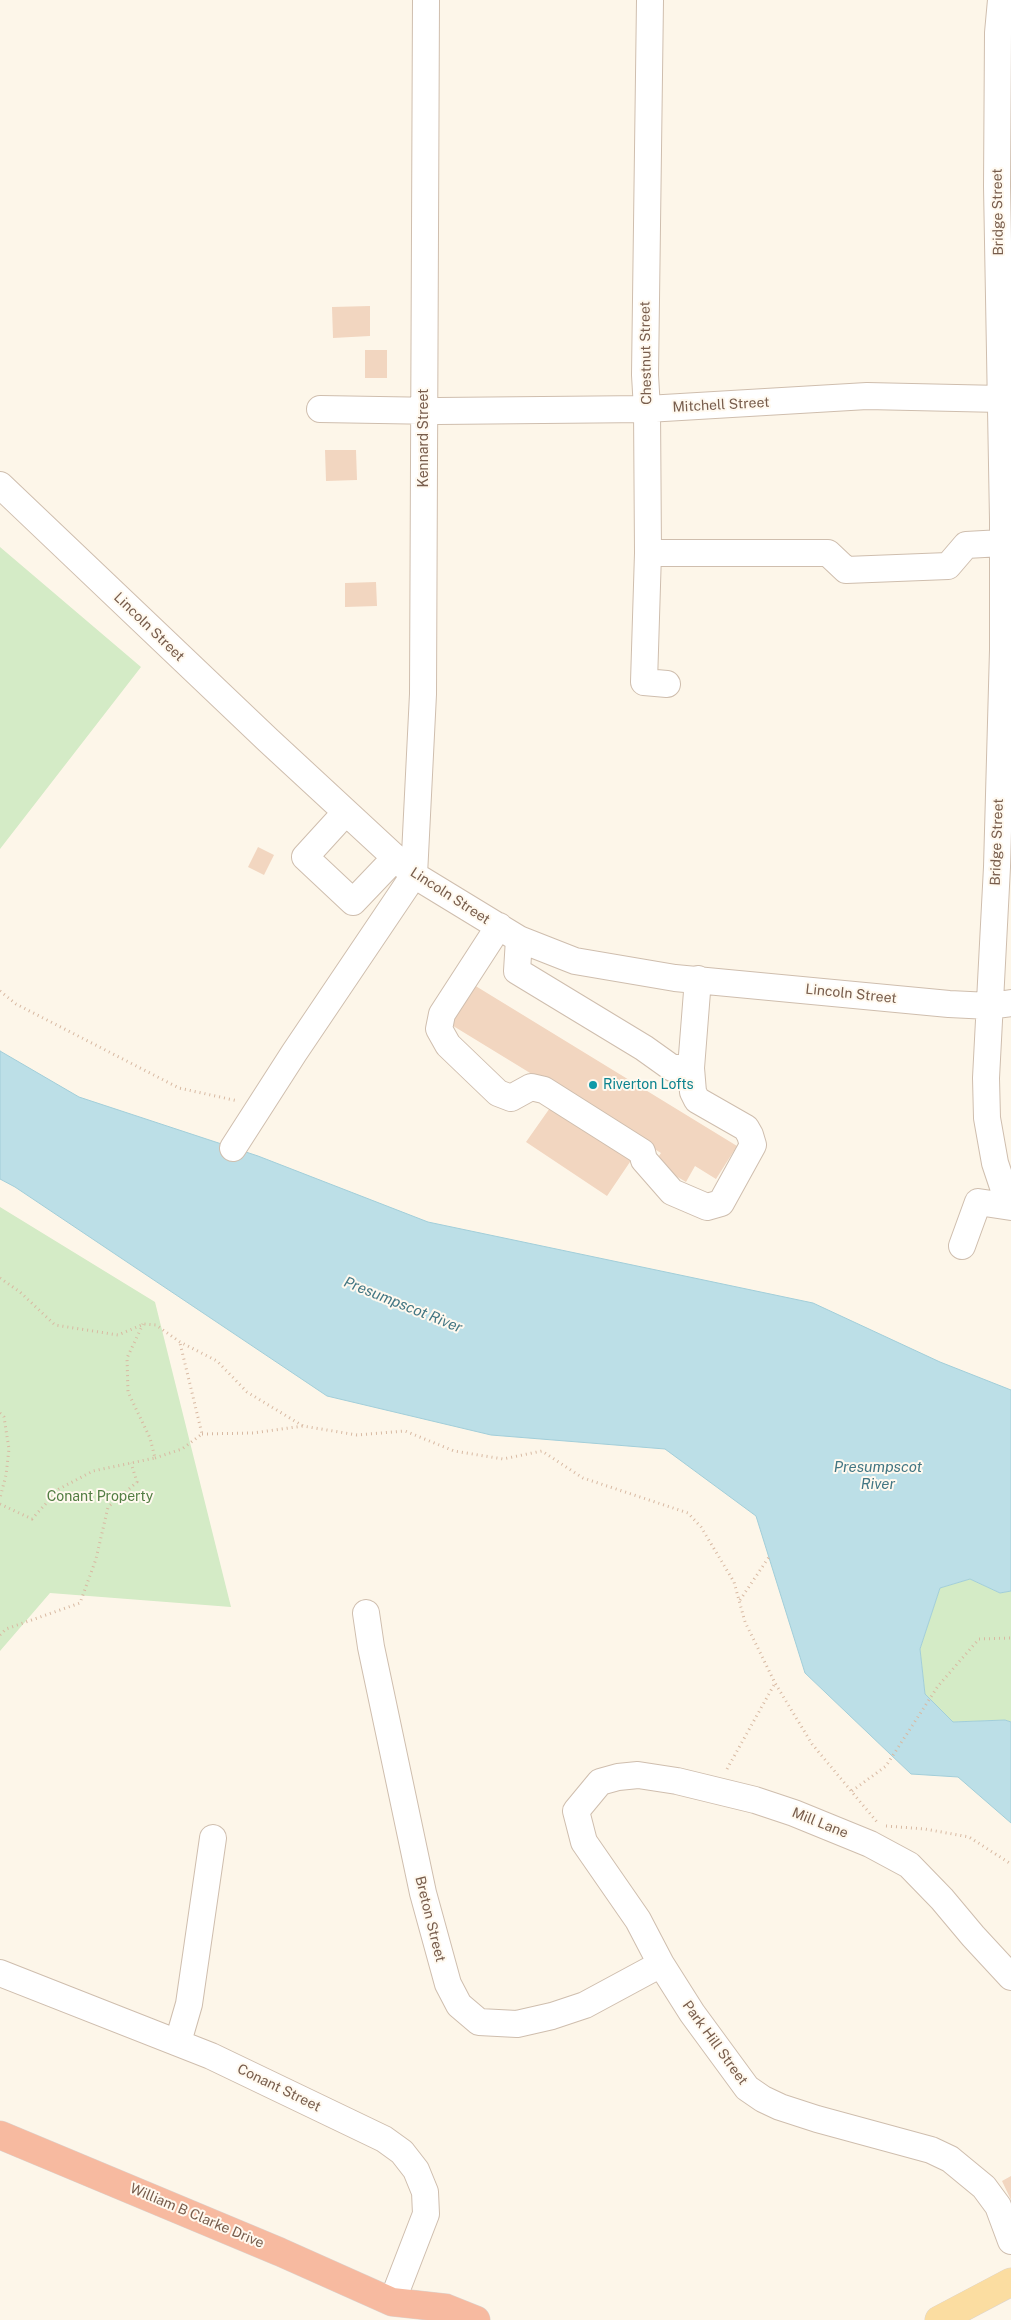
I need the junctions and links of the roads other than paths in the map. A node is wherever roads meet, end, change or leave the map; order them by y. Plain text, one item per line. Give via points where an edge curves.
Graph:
1 (426, 0) edge
2 (650, 0) edge
3 (1001, 0) edge
4 (1005, 115) edge
5 (1002, 399) junction
6 (320, 409) dead end
7 (647, 409) junction
8 (424, 410) junction
9 (0, 485) edge
10 (1002, 543) junction
11 (648, 553) junction
12 (668, 684) dead end
13 (1006, 687) edge
14 (346, 812) junction
15 (1004, 815) edge
16 (405, 866) junction
17 (509, 933) junction
18 (698, 979) junction
19 (1000, 1005) edge
20 (691, 1068) junction
21 (233, 1148) dead end
22 (1011, 1200) edge
23 (1011, 1207) edge
24 (962, 1246) dead end
25 (366, 1612) dead end
26 (586, 1799) joint
27 (213, 1838) dead end
28 (661, 1964) junction
29 (0, 1973) edge
30 (1011, 1977) edge
31 (178, 2042) junction
32 (0, 2135) edge
33 (1011, 2241) edge
34 (1011, 2282) edge
35 (392, 2302) junction
36 (412, 2320) edge
37 (476, 2320) edge
38 (939, 2320) edge

1 - 8 street, Kennard Street
2 - 7 street, Chestnut Street
3 - 4 street, Bridge Street via 998,32
4 - 5 street, Bridge Street via 997,186
5 - 7 street, Mitchell Street via 867,396
5 - 10 street, Bridge Street
6 - 8 street, Mitchell Street
7 - 8 street, Mitchell Street
7 - 11 street, Chestnut Street
8 - 16 street, Kennard Street via 423,694
9 - 14 street, Lincoln Street
10 - 11 street via 966,545 948,566 846,570 828,553
10 - 13 street, Bridge Street
11 - 12 street, Chestnut Street via 644,682
13 - 15 street, Bridge Street
14 - 16 street, Lincoln Street
14 - 16 street via 305,857 353,902
15 - 19 street, Bridge Street
16 - 17 street, Lincoln Street
16 - 21 street via 294,1053
17 - 18 street, Lincoln Street via 582,962
17 - 20 street via 518,970 672,1068
17 - 20 street via 442,1014 439,1029 448,1045 498,1093 511,1098 531,1088 544,1090 642,1152 644,1160 672,1192 707,1207 721,1203 753,1145 746,1128 697,1100
18 - 19 street, Lincoln Street via 911,1001
18 - 20 street
19 - 22 street, Bridge Street via 986,1078 987,1118 995,1163
23 - 24 street via 978,1202
25 - 28 street, Breton Street via 423,1893 448,1984 459,2005 479,2022 517,2024 585,2005
26 - 28 street, Park Hill Street via 576,1810 584,1842 638,1920
26 - 30 street, Mill Lane via 600,1782 638,1776 677,1781 794,1812 870,1844 909,1865
27 - 31 street via 190,1995
28 - 33 street, Park Hill Street via 747,2088 763,2099 817,2119 931,2150 950,2159 984,2187 998,2206
29 - 31 street, Conant Street
31 - 35 street, Conant Street via 384,2139 402,2152 416,2170 425,2192 426,2214
32 - 35 highway, William B Clarke Drive
34 - 38 main road
35 - 36 highway
35 - 37 highway via 446,2308

